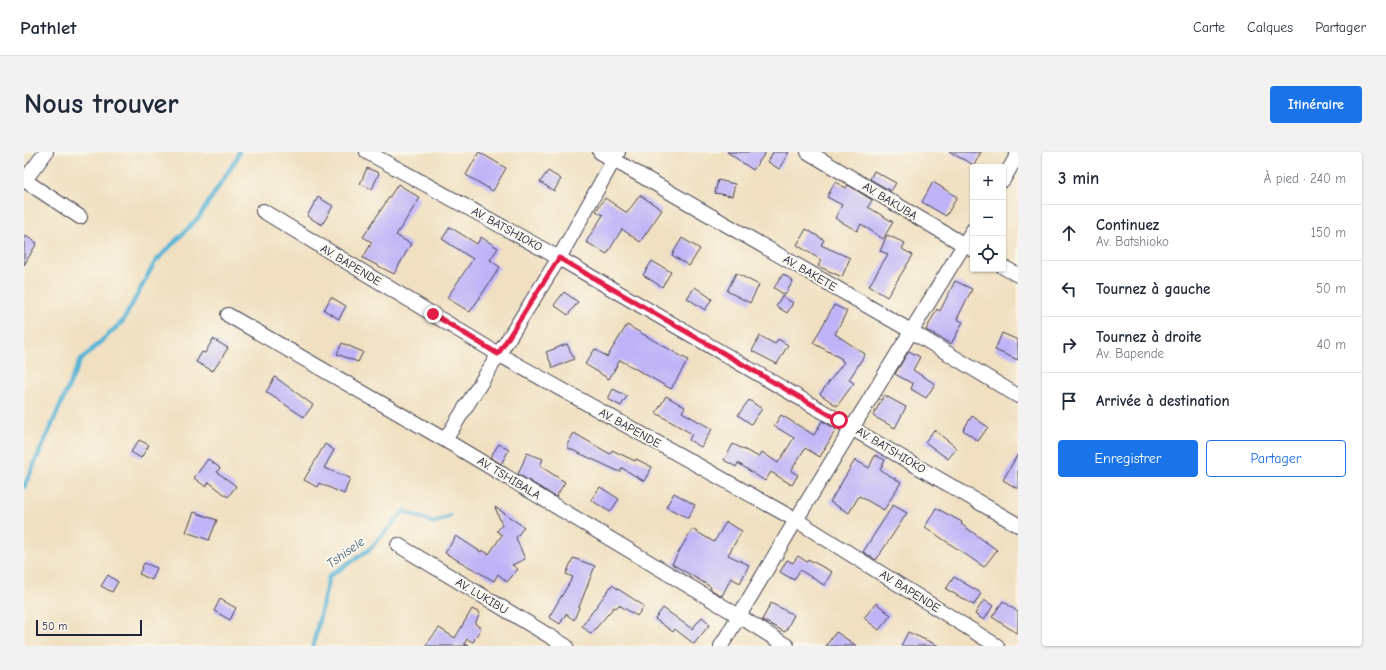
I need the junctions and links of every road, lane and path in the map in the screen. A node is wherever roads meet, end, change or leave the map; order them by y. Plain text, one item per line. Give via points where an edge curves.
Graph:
1 (46, 152) edge
2 (367, 152) edge
3 (600, 152) edge
4 (808, 152) edge
5 (1018, 154) edge
6 (615, 156) edge
7 (1006, 175) edge
8 (24, 180) edge
9 (263, 211) dead end
10 (80, 217) dead end
11 (972, 236) edge
12 (969, 248) edge
13 (559, 258) junction
14 (1006, 269) edge
15 (1018, 275) edge
16 (228, 315) dead end
17 (911, 331) junction
18 (498, 354) junction
19 (1018, 396) edge
20 (853, 427) junction
21 (445, 440) junction
22 (796, 520) junction
23 (1018, 525) edge
24 (398, 545) dead end
25 (739, 616) junction
26 (566, 646) edge
27 (721, 646) edge
28 (787, 646) edge
29 (997, 646) edge

1 - 8 street
2 - 13 street, AV. BATSHIOKO
3 - 6 street, AV. BAKETE
4 - 12 street, AV. BAKUBA
5 - 7 street
6 - 13 street
6 - 17 street, AV. BAKETE
8 - 10 street
9 - 18 street, AV. BAPENDE
11 - 12 street
12 - 17 street
13 - 18 street
13 - 20 street, AV. BATSHIOKO
14 - 15 street
16 - 21 street, AV. TSHIBALA
17 - 19 street, AV. BAKETE
17 - 20 street
18 - 21 street
18 - 22 street, AV. BAPENDE
20 - 22 street
20 - 23 street, AV. BATSHIOKO
21 - 25 street, AV. TSHIBALA
22 - 25 street
22 - 29 street, AV. BAPENDE
24 - 26 street, AV. LUKIBU
25 - 27 street
25 - 28 street, AV. TSHIBALA

